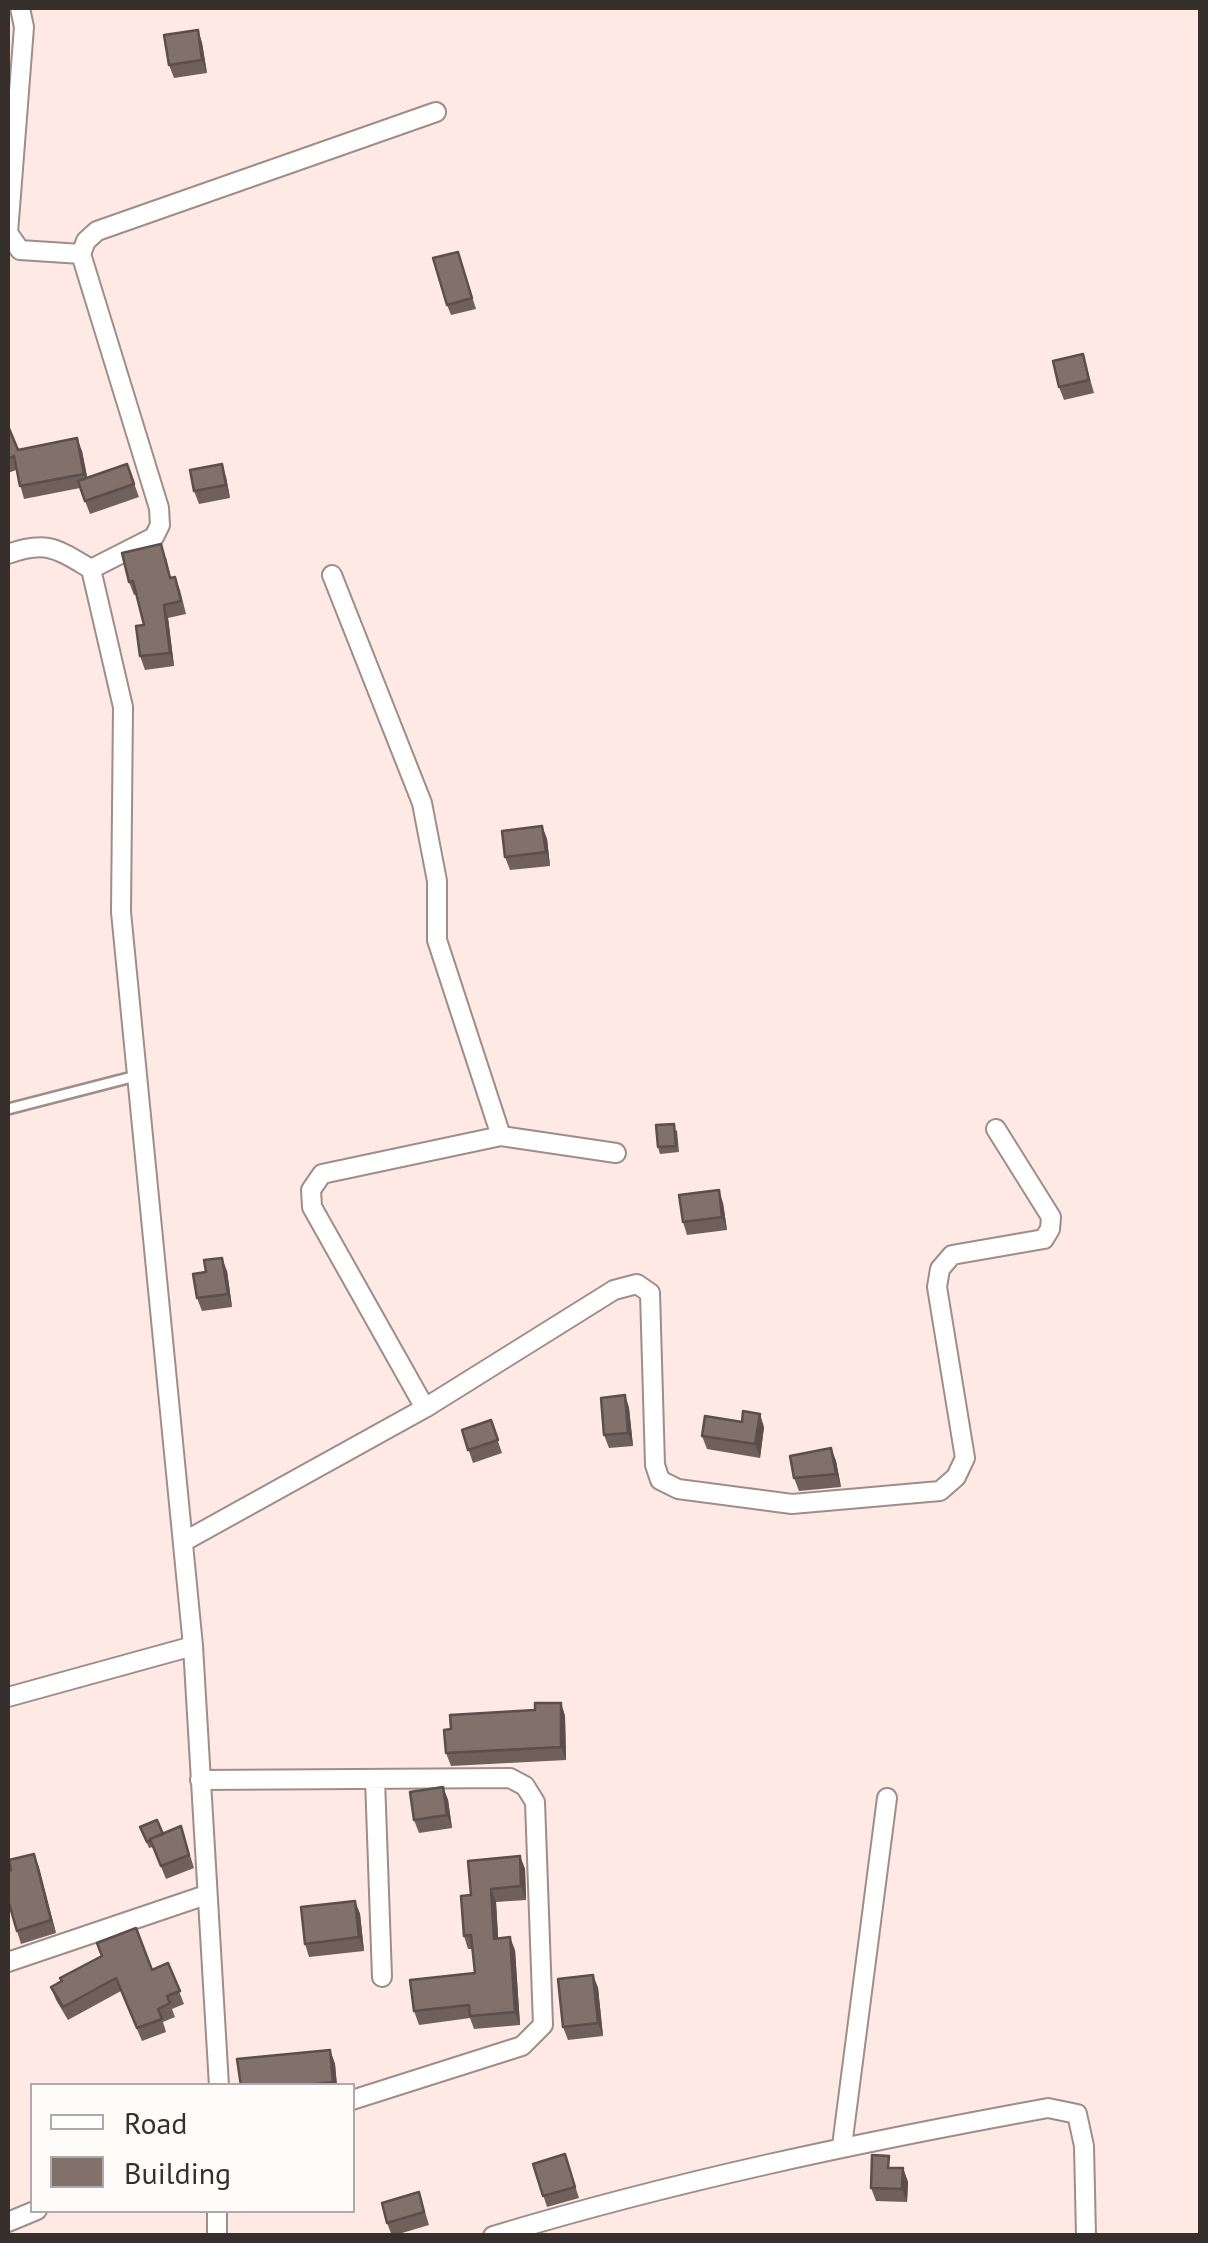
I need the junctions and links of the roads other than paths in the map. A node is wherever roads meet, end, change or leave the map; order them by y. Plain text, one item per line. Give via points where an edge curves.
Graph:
1 (20, 8) edge
2 (436, 112) dead end
3 (80, 254) junction
4 (8, 554) edge
5 (91, 569) junction
6 (332, 575) dead end
7 (138, 1076) junction
8 (8, 1109) edge
9 (996, 1129) dead end
10 (501, 1136) junction
11 (616, 1153) dead end
12 (424, 1408) junction
13 (183, 1542) junction
14 (192, 1646) junction
15 (8, 1697) edge
16 (375, 1779) junction
17 (200, 1780) junction
18 (887, 1798) dead end
19 (206, 1895) junction
20 (8, 1962) edge
21 (382, 1977) dead end
22 (219, 2083) edge
23 (355, 2099) edge
24 (842, 2146) junction
25 (492, 2236) edge
26 (1086, 2236) edge

1 - 3 street via 24,27 8,232 20,250
2 - 3 street via 97,231
3 - 5 street via 160,524 154,536
4 - 5 street via 54,547
5 - 7 street via 123,707 121,912
6 - 10 street via 422,803 437,881 436,940
7 - 8 lane
7 - 13 street
9 - 12 street via 1051,1217 1050,1229 1044,1240 952,1256 940,1269 937,1287 966,1458 940,1491 792,1504 678,1489 660,1480 650,1293 637,1284 614,1290
10 - 11 street
10 - 12 street via 322,1174 311,1190 312,1207
12 - 13 street
13 - 14 street
14 - 15 street
14 - 17 street
16 - 17 street
16 - 21 street
16 - 23 street via 510,1778 526,1786 535,1802 544,2025 522,2046
17 - 19 street
18 - 24 street
19 - 20 street
19 - 22 street
24 - 25 street
24 - 26 street via 1048,2108 1077,2114

